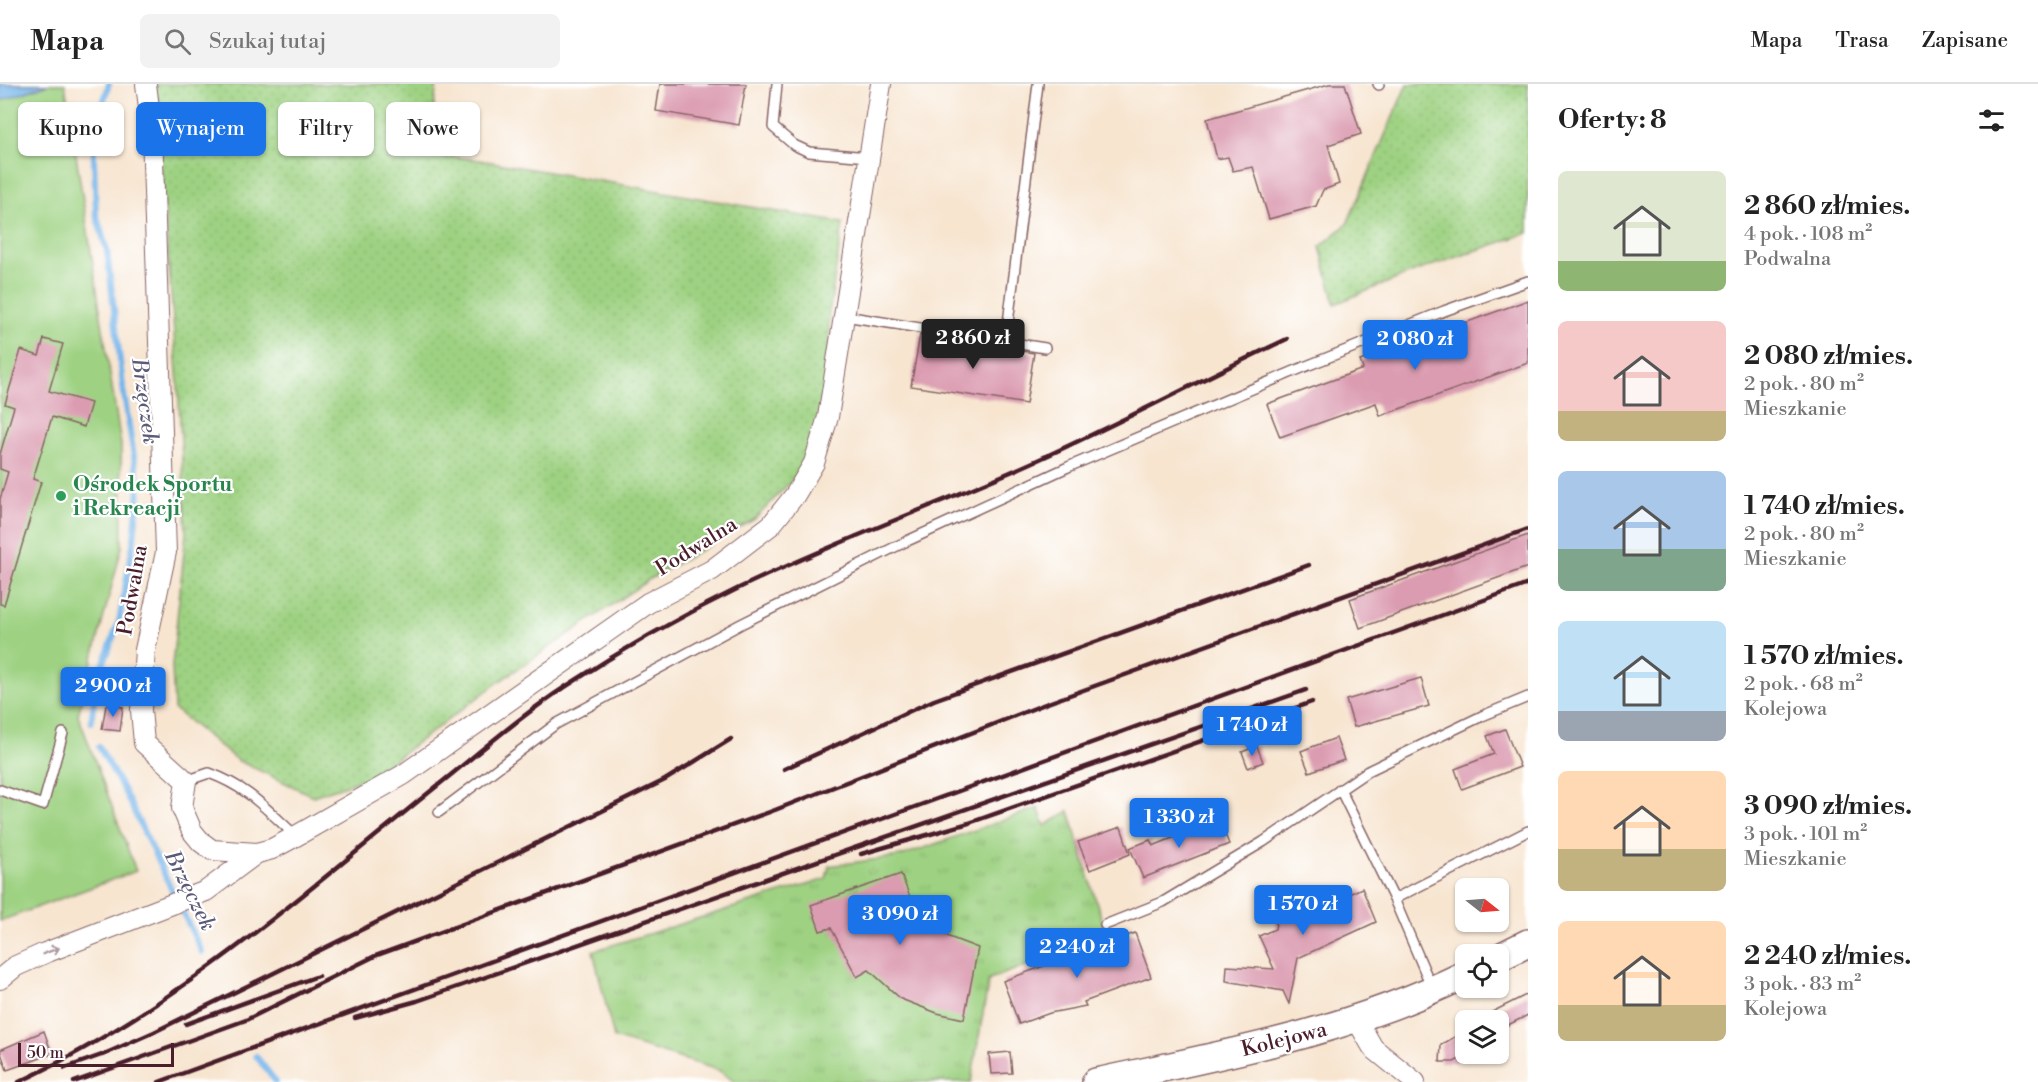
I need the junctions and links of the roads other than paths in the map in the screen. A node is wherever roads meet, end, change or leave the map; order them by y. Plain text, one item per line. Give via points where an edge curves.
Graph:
1 (146, 84) edge
2 (777, 84) edge
3 (881, 84) edge
4 (1038, 84) edge
5 (869, 157) junction
6 (1528, 281) edge
7 (845, 316) junction
8 (1008, 323) dead end
9 (1045, 348) dead end
10 (1528, 698) edge
11 (63, 733) dead end
12 (186, 781) junction
13 (1340, 789) junction
14 (0, 790) edge
15 (440, 812) dead end
16 (1528, 831) edge
17 (296, 836) junction
18 (257, 853) junction
19 (1394, 899) junction
20 (1105, 925) dead end
21 (1528, 943) edge
22 (1509, 952) edge
23 (8, 968) edge
24 (0, 979) edge
25 (1455, 980) edge
26 (1433, 991) junction
27 (1357, 1020) junction
28 (1096, 1082) edge
29 (1415, 1082) edge

1 - 12 street, Podwalna via 152,131 166,552 145,650 141,710 144,743
2 - 5 lane via 773,127 794,145 809,152
3 - 5 street, Podwalna
4 - 8 lane
5 - 7 street, Podwalna
6 - 15 lane via 1304,367 1068,467 905,542 555,724
7 - 9 lane
7 - 17 street, Podwalna via 828,417 814,463 771,525 712,570 648,603 403,775
10 - 13 lane via 1368,771
11 - 14 lane via 43,805
12 - 17 lane via 209,772 230,780 248,790
12 - 18 street, Podwalna via 182,808 201,842 212,850
13 - 19 lane
13 - 20 lane via 1263,842 1163,902
16 - 19 lane
17 - 18 street, Podwalna
23 -> 18 street, Podwalna via 206,891
19 - 26 lane
21 - 22 street
23 - 24 street, Podwalna
25 - 26 street, Kolejowa
26 - 27 street, Kolejowa
27 - 28 street, Kolejowa via 1279,1042
27 - 29 street via 1373,1048

